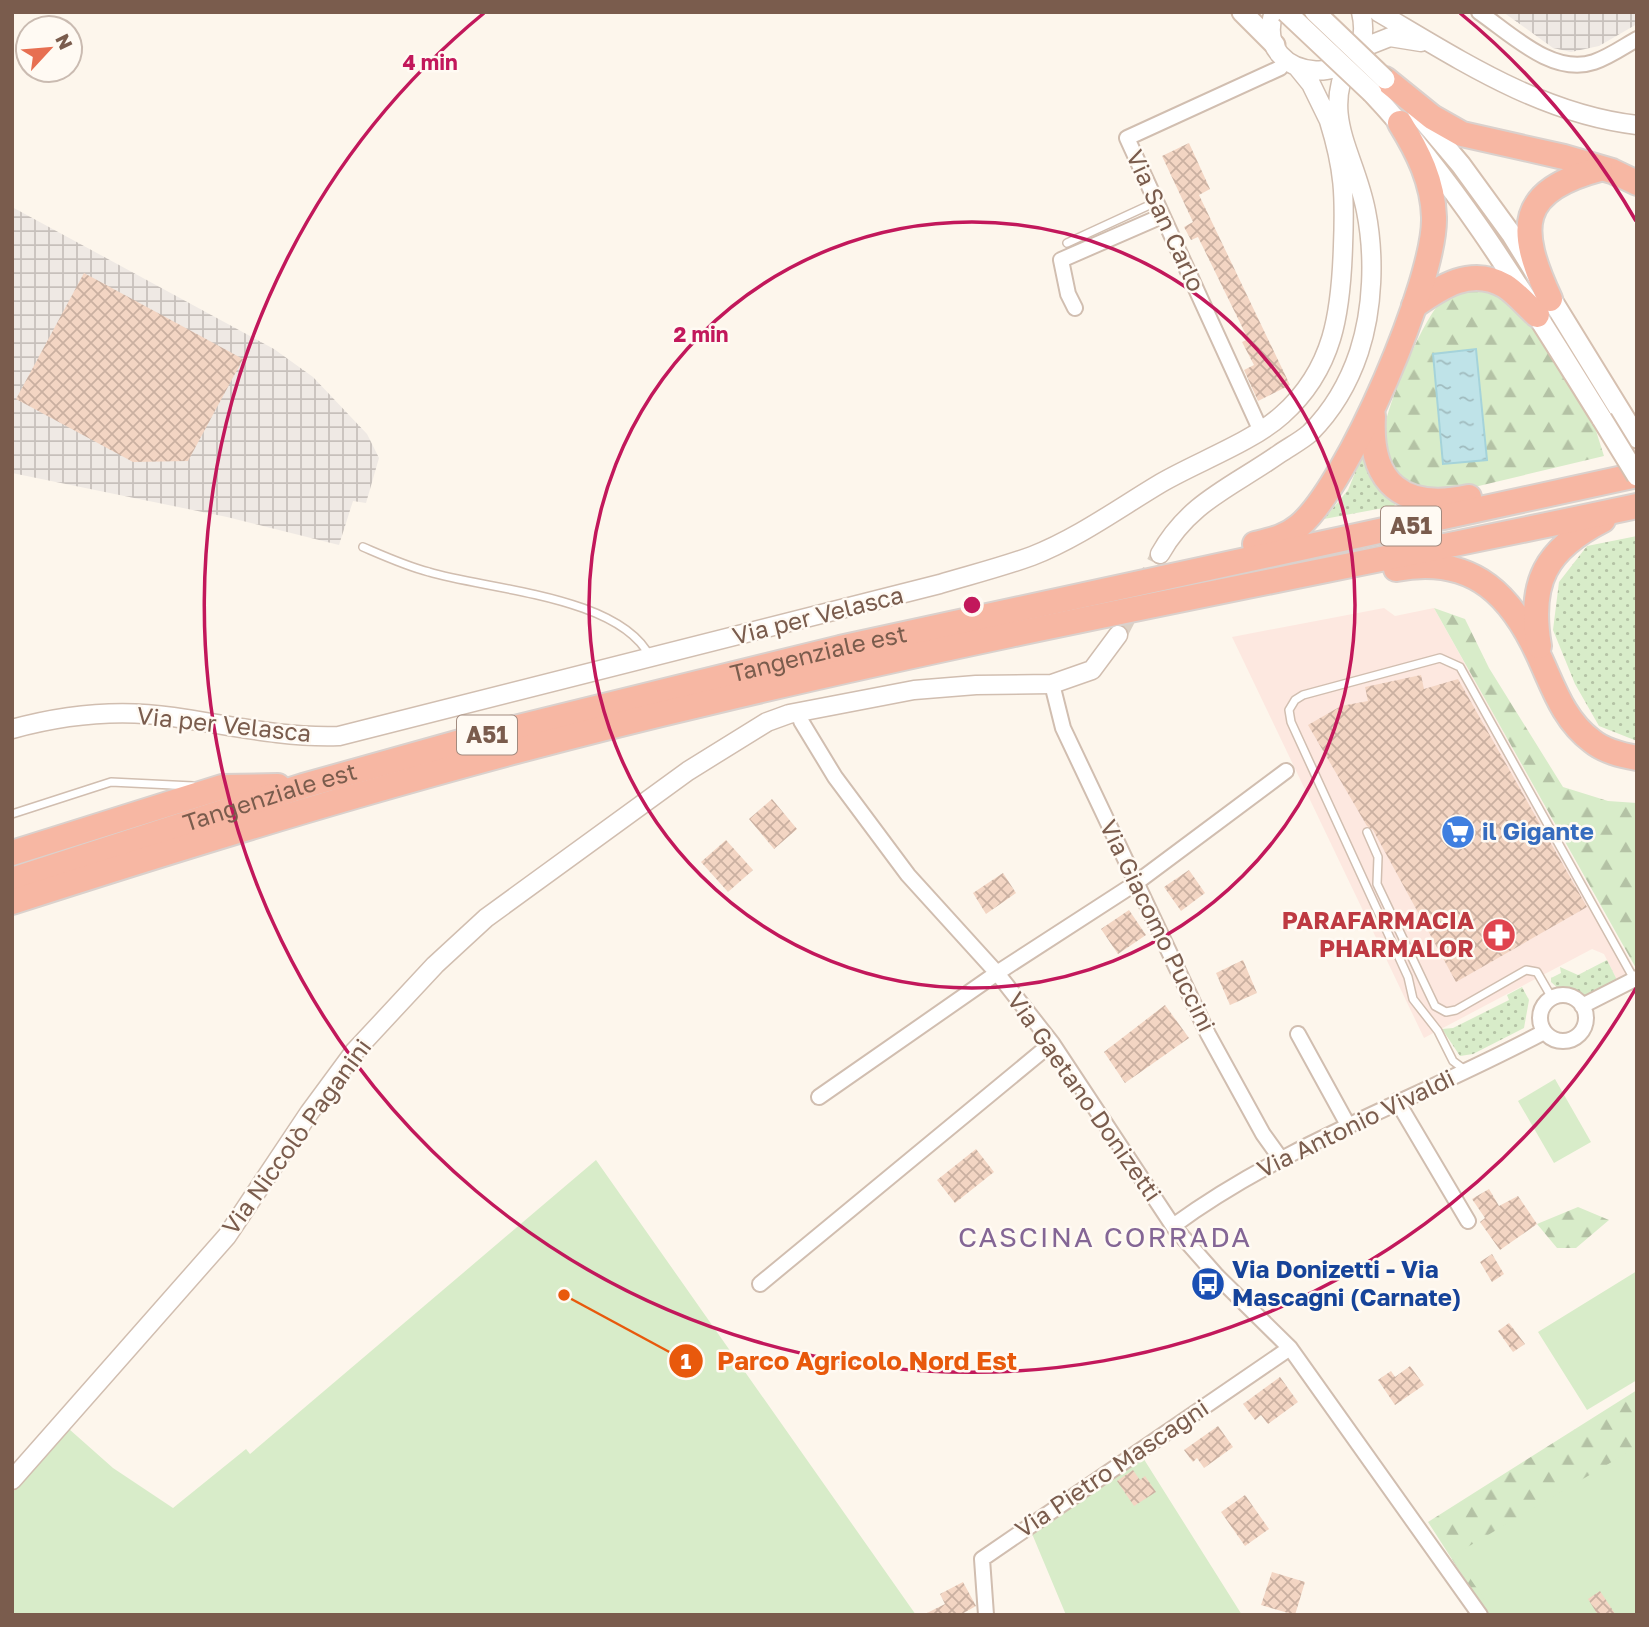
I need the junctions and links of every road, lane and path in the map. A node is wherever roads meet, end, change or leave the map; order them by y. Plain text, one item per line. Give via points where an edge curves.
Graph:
1 (1242, 12) edge
2 (1274, 12) edge
3 (1286, 12) edge
4 (1315, 12) edge
5 (1361, 12) edge
6 (1378, 12) edge
7 (1479, 12) edge
8 (1637, 39) edge
9 (1432, 43) junction
10 (1353, 54) junction
11 (1287, 58) junction
12 (1379, 86) junction
13 (1329, 121) junction
14 (1400, 123) junction
15 (1637, 125) edge
16 (1350, 159) junction
17 (1600, 169) junction
18 (1637, 183) edge
19 (1156, 202) junction
20 (1162, 216) junction
21 (1369, 233) junction
22 (1067, 243) dead end
23 (1342, 279) junction
24 (1414, 306) junction
25 (1543, 307) junction
26 (1075, 308) dead end
27 (1373, 408) junction
28 (1260, 429) junction
29 (1637, 438) edge
30 (1637, 469) edge
31 (1637, 476) edge
32 (1605, 482) junction
33 (1557, 495) junction
34 (1631, 508) edge
35 (363, 547) dead end
36 (1160, 554) tunnel mouth
37 (1314, 571) junction
38 (1184, 573) junction
39 (1118, 635) tunnel mouth
40 (651, 659) junction
41 (1543, 663) junction
42 (1052, 684) junction
43 (799, 715) junction
44 (12, 729) edge
45 (1637, 758) edge
46 (1286, 771) dead end
47 (303, 786) junction
48 (222, 787) junction
49 (12, 814) edge
50 (1367, 832) dead end
51 (12, 853) edge
52 (12, 880) edge
53 (1136, 883) junction
54 (12, 902) edge
55 (997, 973) junction
56 (1635, 979) edge
57 (1552, 998) junction
58 (1583, 1006) junction
59 (1544, 1032) junction
60 (1298, 1034) dead end
61 (1052, 1043) junction
62 (1465, 1070) junction
63 (819, 1097) dead end
64 (1396, 1101) junction
65 (1349, 1125) junction
66 (1281, 1159) junction
67 (1468, 1221) dead end
68 (1173, 1226) junction
69 (760, 1284) dead end
70 (1290, 1349) junction
71 (12, 1480) edge
72 (986, 1615) edge
73 (1480, 1615) edge

1 - 11 main road
2 - 11 street via 1272,32
3 - 12 main road, bridge
4 - 12 main road, bridge
5 - 10 street via 1362,37
6 - 9 street
7 - 8 street via 1537,52 1568,66 1595,62
9 - 10 street via 1390,37
9 - 15 street via 1495,80 1558,108
10 - 11 street via 1326,72
10 - 16 street via 1336,96
11 - 13 street, Via per Velasca via 1311,84
11 - 19 street, Via San Carlo via 1280,68 1126,138
12 - 14 main road
12 - 17 highway via 1462,134
12 - 25 main road via 1468,174 1512,235
13 - 16 street, Via per Velasca
13 - 23 street, Via per Velasca via 1344,175
14 - 24 highway via 1425,170 1434,215 1431,248
14 - 25 main road
16 - 21 street via 1363,193
17 - 18 highway
17 - 25 highway via 1550,187 1535,211 1528,231 1529,249
19 - 20 street, Via San Carlo
19 - 22 lane
20 - 26 street via 1061,260
20 - 28 street, Via San Carlo
21 - 23 street
21 - 36 street via 1368,316 1358,354 1338,397 1308,435 1193,510 1174,529
23 - 28 street, Via per Velasca via 1338,320 1316,373 1289,408
24 - 25 highway via 1443,285 1477,279 1505,286
24 - 27 highway
25 - 29 main road
25 - 31 main road, bridge
27 - 33 highway via 1373,454 1389,482 1408,495 1436,503 1509,488
27 - 38 highway via 1332,488 1299,526 1278,538 1220,553
28 - 40 street, Via per Velasca via 1033,556
30 - 32 highway
31 - 32 highway, Tangenziale est / A51
32 - 33 highway, Tangenziale est / A51
33 - 38 highway, Tangenziale est / A51
34 - 37 highway, Tangenziale est / A51
34 - 41 highway via 1570,539 1549,562 1539,582 1535,609
35 - 40 lane via 428,572 597,614 643,642
37 - 41 highway via 1343,580 1413,566 1465,572 1501,596
37 - 54 highway, Tangenziale est / A51 via 703,703 376,790
38 - 47 highway, Tangenziale est / A51 via 813,654 478,737
39 - 42 street, Via Niccolò Paganini via 1091,670
40 - 44 street, Via per Velasca via 339,736 292,736 131,714 46,720
41 - 45 highway via 1560,703 1580,730 1602,748
42 - 43 street, Via Niccolò Paganini via 949,687 861,699
42 - 53 street, Via Giacomo Puccini via 1063,728
43 - 55 street, Via Gaetano Donizetti via 803,729 835,777 908,875
43 - 71 street, Via Niccolò Paganini via 767,722 688,771 486,918 435,965 340,1069 227,1236
46 - 53 street
47 - 48 highway
47 - 52 highway, Tangenziale est / A51
48 - 49 lane via 111,782
48 - 51 highway
50 - 57 lane via 1378,857 1377,884 1435,1006 1447,1012 1456,1010 1526,970 1537,972
53 - 55 street
53 - 66 street, Via Giacomo Puccini via 1208,1034
55 - 61 street, Via Gaetano Donizetti
55 - 63 street
56 - 58 street
56 - 62 lane via 1460,667 1440,658 1303,695 1289,710 1292,722 1408,977 1413,999 1438,1031 1453,1061
57 - 58 street via 1572,997
57 - 59 street via 1541,1010
58 - 59 street via 1584,1028 1574,1039 1561,1042
59 - 62 street, Via Antonio Vivaldi
60 - 65 street
61 - 68 street, Via Gaetano Donizetti
61 - 69 street
62 - 64 street, Via Antonio Vivaldi
64 - 65 street, Via Antonio Vivaldi
64 - 67 street
65 - 66 street, Via Antonio Vivaldi
66 - 68 street, Via Antonio Vivaldi
68 - 70 street, Via Gaetano Donizetti
70 - 72 street, Via Pietro Mascagni via 982,1559
70 - 73 street, Via Gaetano Donizetti

